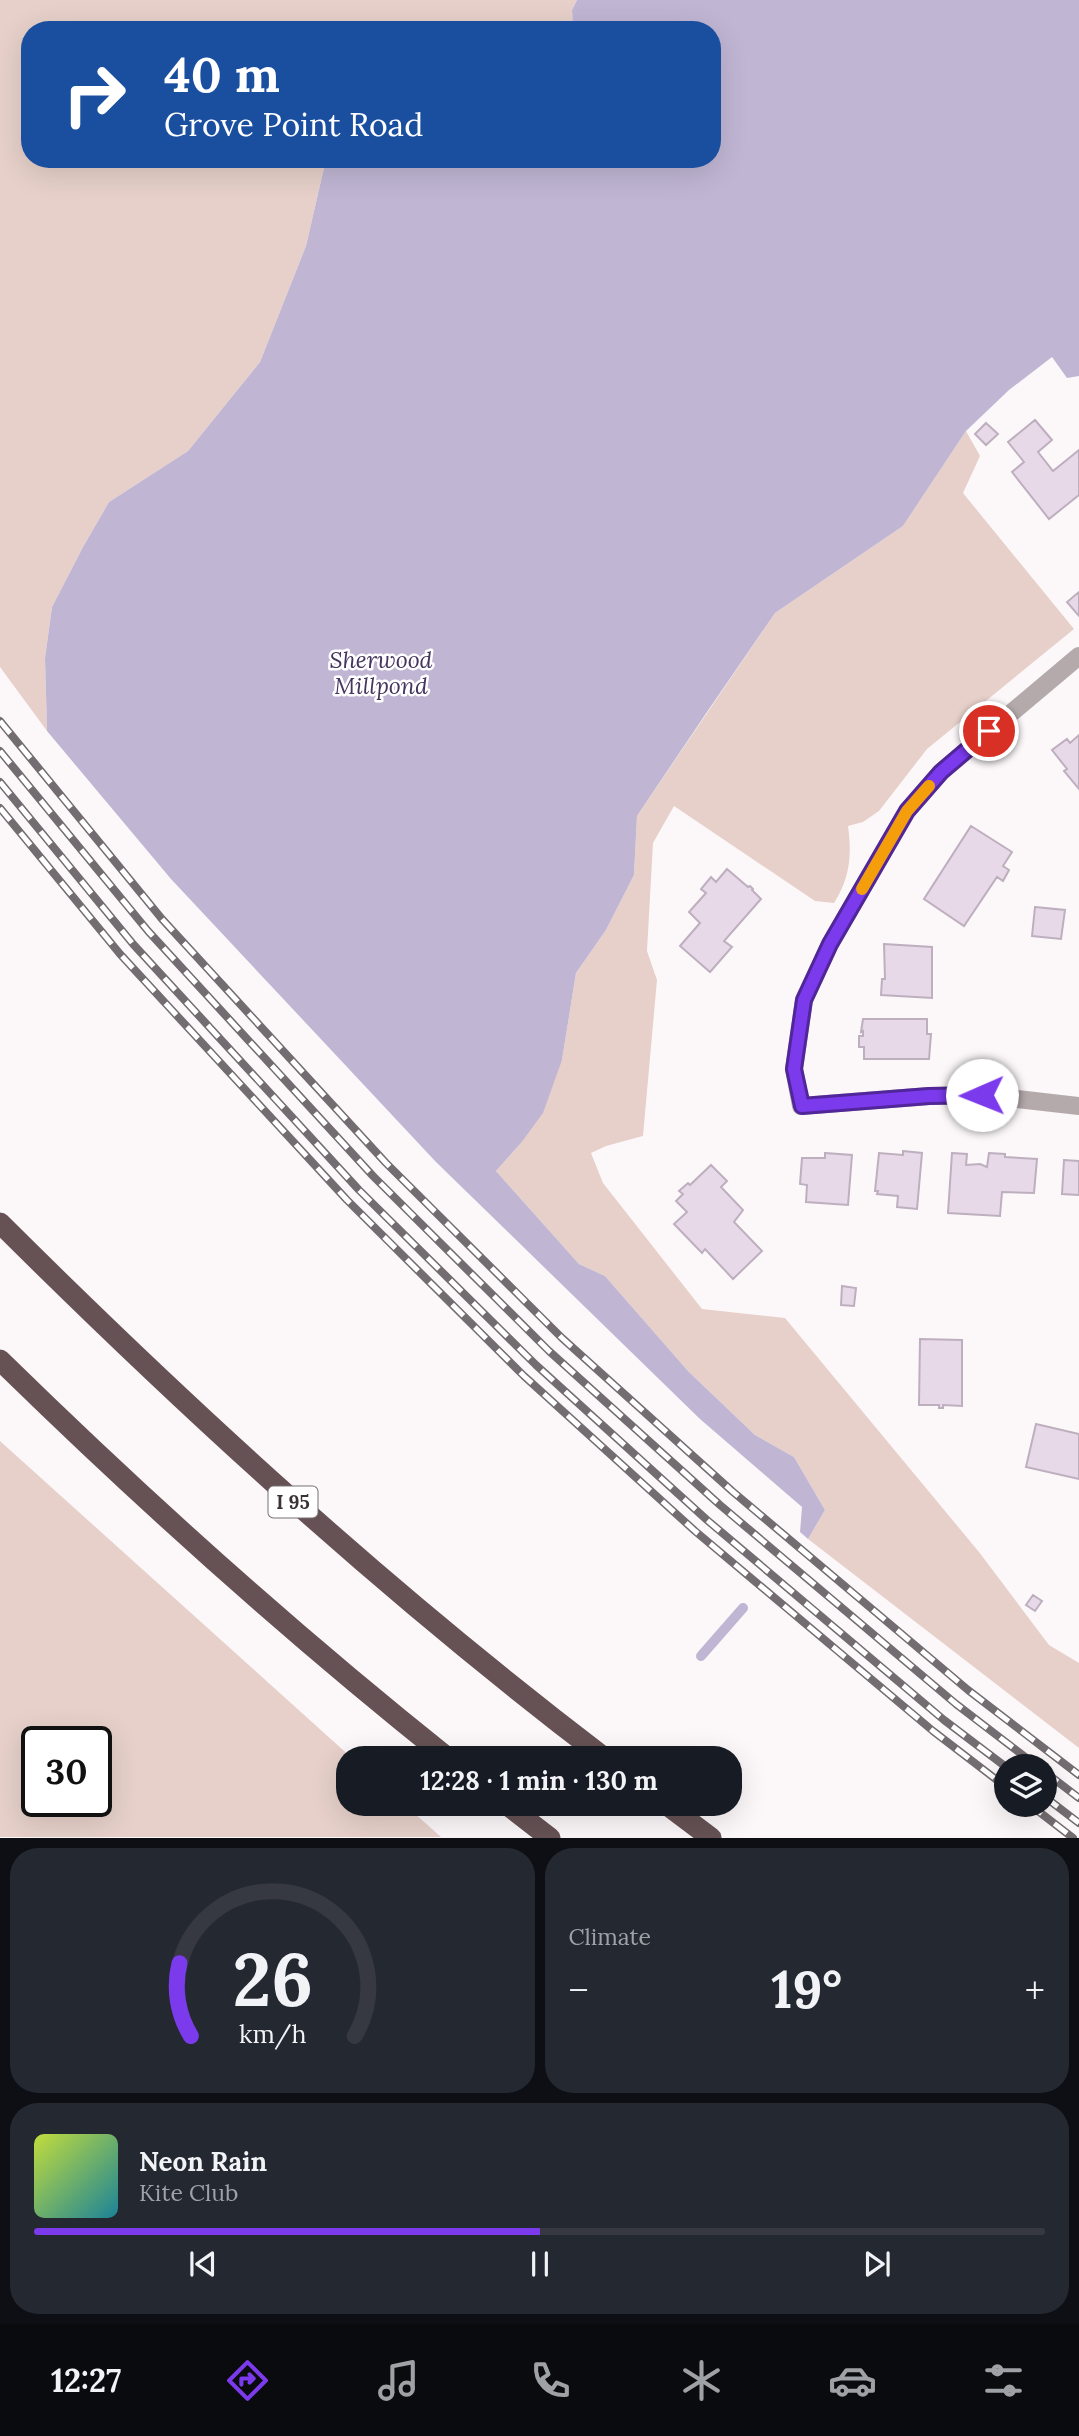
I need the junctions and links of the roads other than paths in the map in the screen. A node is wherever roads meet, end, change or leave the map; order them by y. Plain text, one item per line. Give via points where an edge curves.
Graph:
1 (1079, 656) edge
2 (1079, 1106) edge
3 (0, 1223) edge
4 (0, 1360) edge
5 (433, 1746) edge
6 (589, 1746) edge
7 (522, 1816) edge
8 (682, 1816) edge
9 (550, 1838) edge
10 (711, 1838) edge

1 - 2 street via 941,772 907,811 830,944 804,1000 794,1069 802,1106 982,1095
3 - 6 highway, I 95 via 155,1375 324,1530
4 - 5 highway via 234,1579
7 - 9 highway
8 - 10 highway

